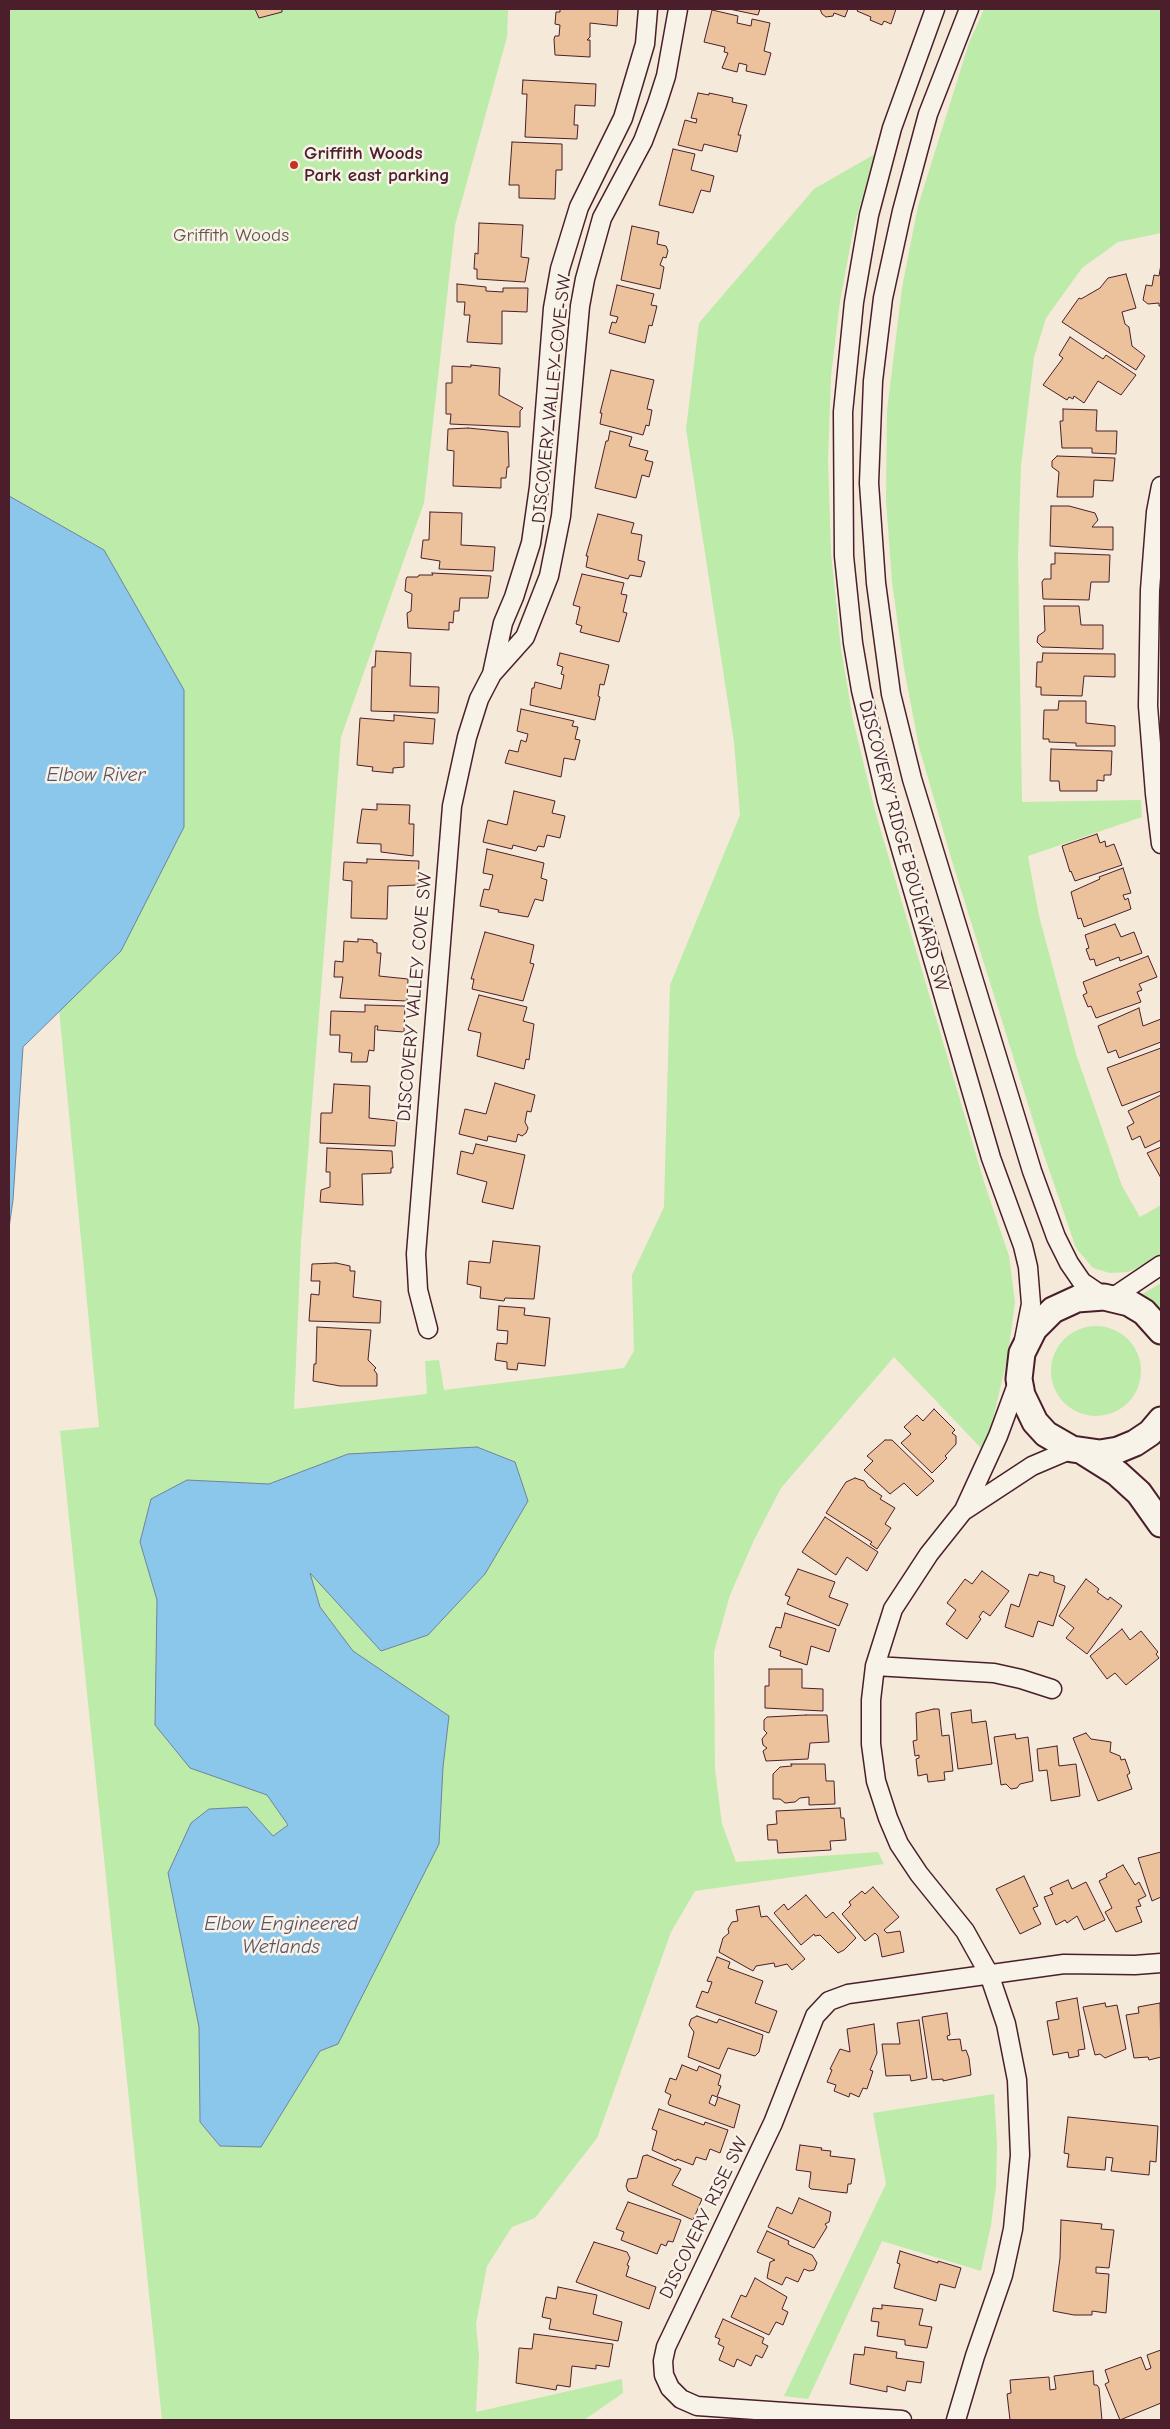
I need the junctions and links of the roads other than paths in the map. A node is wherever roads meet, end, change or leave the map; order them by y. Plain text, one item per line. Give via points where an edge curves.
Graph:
1 (648, 9) edge
2 (678, 9) edge
3 (935, 9) edge
4 (969, 9) edge
5 (1161, 486) edge
6 (492, 674) junction
7 (1161, 844) edge
8 (1161, 1265) edge
9 (1108, 1297) junction
10 (428, 1329) dead end
11 (1161, 1331) edge
12 (1022, 1353) junction
13 (1019, 1379) junction
14 (1161, 1420) edge
15 (1077, 1450) junction
16 (964, 1510) junction
17 (1161, 1524) edge
18 (875, 1666) junction
19 (1052, 1689) dead end
20 (1161, 1963) edge
21 (989, 1974) junction
22 (902, 2420) edge
23 (956, 2420) edge

1 - 6 street, DISCOVERY VALLEY COVE SW via 645,44 626,110 579,207 560,269 553,308 539,487 531,543 518,588 503,623
2 - 6 street, DISCOVERY VALLEY COVE SW via 668,68 657,104 643,141 602,218 585,279 561,516 549,576 525,637
3 - 12 street, DISCOVERY RIDGE BOULEVARD SW via 892,128 870,215 854,302 843,412 844,556 861,690 887,801 988,1150 1028,1268 1031,1304
4 - 9 street, DISCOVERY RIDGE BOULEVARD SW via 928,114 883,298 873,381 869,483 876,582 891,694 912,780 1026,1152 1056,1237 1069,1263 1082,1282
5 - 7 street via 1150,590 1148,706
6 - 10 street, DISCOVERY VALLEY COVE SW via 479,699 467,737 452,806 416,1254 418,1290
8 - 9 street
9 - 11 street via 1129,1303 1144,1312
9 - 12 street via 1077,1299 1053,1310 1034,1329
12 - 13 street
13 - 15 street via 1022,1395 1036,1422 1046,1434
13 - 16 street via 998,1436
14 - 15 street via 1150,1433 1118,1450 1100,1453
15 - 16 street via 1032,1466
15 - 17 street via 1117,1473
16 - 18 street via 928,1554 902,1594 885,1630
18 - 19 street via 994,1673
18 - 21 street via 871,1744 876,1781 888,1818 899,1844 930,1890 965,1931
20 - 21 street, DISCOVERY RISE SW via 1064,1964
21 - 22 street, DISCOVERY RISE SW via 848,1994 829,2001 815,2016 773,2123 666,2347 663,2361 664,2375 670,2388 681,2399 697,2406
21 - 23 street via 1006,2024 1017,2080 1020,2129 1018,2191 1003,2275

